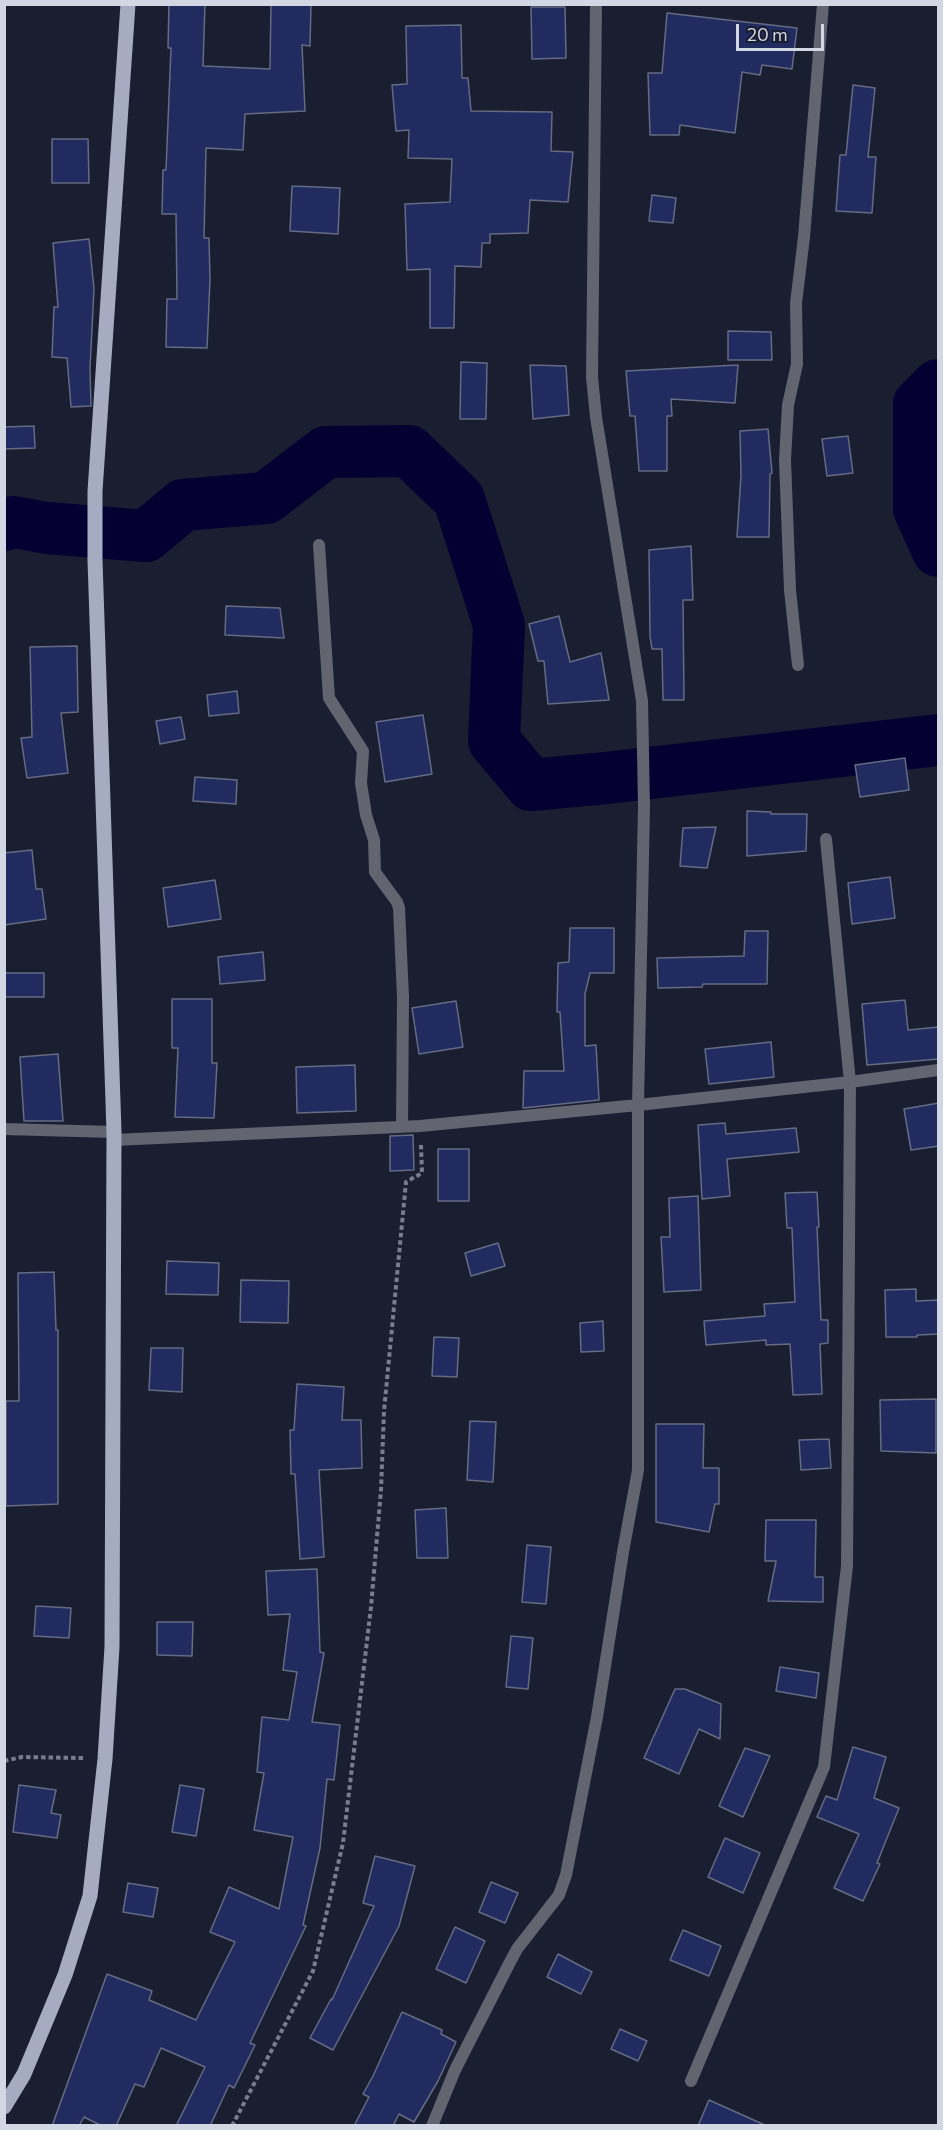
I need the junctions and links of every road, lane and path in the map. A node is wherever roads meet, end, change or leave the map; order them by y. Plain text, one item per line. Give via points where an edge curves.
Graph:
1 (128, 4) edge
2 (596, 4) edge
3 (823, 4) edge
4 (319, 545) dead end
5 (798, 665) dead end
6 (826, 839) dead end
7 (939, 1070) edge
8 (850, 1082) junction
9 (638, 1106) junction
10 (420, 1126) junction
11 (402, 1127) junction
12 (4, 1129) edge
13 (114, 1136) junction
14 (105, 1759) junction
15 (4, 1761) edge
16 (691, 2081) dead end
17 (4, 2107) edge
18 (232, 2126) edge
19 (432, 2126) edge

1 - 13 main road via 95,491
2 - 9 street via 592,377 642,701 644,806
3 - 5 street via 796,303 797,355 788,405 785,460 790,590
4 - 11 street via 329,698 363,751 361,783 374,840 375,872 399,908
6 - 8 street
7 - 8 street
8 - 9 street
8 - 16 street via 847,1566 826,1760
9 - 10 street
9 - 19 street via 638,1470 566,1875 559,1895 509,1964 455,2070
10 - 11 street
10 - 18 path via 422,1173 406,1182 399,1239 371,1607 343,1843 313,1971
11 - 13 street
12 - 13 street
13 - 14 main road via 114,1559
14 - 15 path via 22,1757
14 - 17 main road via 90,1896 65,1975 24,2074

